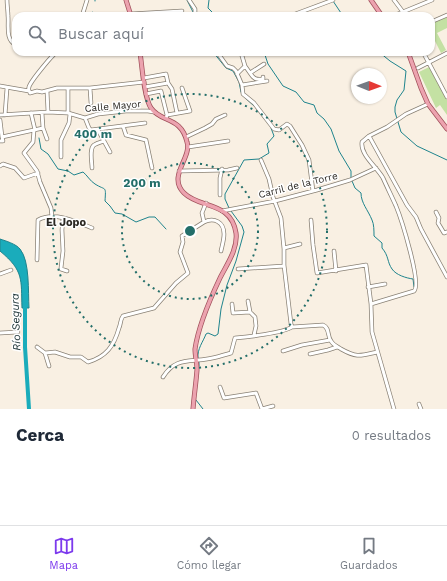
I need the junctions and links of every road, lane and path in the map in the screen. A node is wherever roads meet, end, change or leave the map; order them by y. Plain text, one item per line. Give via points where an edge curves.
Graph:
1 (7, 0) edge
2 (87, 0) edge
3 (126, 0) edge
4 (189, 0) edge
5 (333, 0) edge
6 (372, 0) edge
7 (394, 0) edge
8 (432, 0) edge
9 (83, 12) edge
10 (129, 12) edge
11 (175, 12) edge
12 (182, 12) dead end
13 (195, 12) edge
14 (301, 12) edge
15 (379, 12) edge
16 (399, 12) edge
17 (405, 12) edge
18 (447, 15) edge
19 (435, 20) edge
20 (12, 43) edge
21 (447, 53) edge
22 (51, 56) edge
23 (141, 56) edge
24 (220, 56) edge
25 (242, 56) edge
26 (409, 56) edge
27 (425, 56) edge
28 (428, 63) junction
29 (264, 64) dead end
30 (245, 66) junction
31 (418, 68) dead end
32 (250, 73) junction
33 (237, 74) junction
34 (263, 77) dead end
35 (144, 80) junction
36 (267, 81) dead end
37 (168, 83) junction
38 (242, 85) junction
39 (0, 86) edge
40 (145, 87) junction
41 (7, 88) junction
42 (68, 88) junction
43 (90, 88) junction
44 (182, 88) dead end
45 (29, 91) junction
46 (47, 91) junction
47 (146, 94) junction
48 (447, 97) edge
49 (91, 103) dead end
50 (149, 104) junction
51 (428, 104) junction
52 (148, 111) junction
53 (42, 112) junction
54 (48, 112) junction
55 (31, 113) junction
56 (177, 113) junction
57 (69, 114) junction
58 (158, 114) junction
59 (0, 115) edge
60 (225, 115) dead end
61 (5, 116) junction
62 (166, 116) junction
63 (85, 118) junction
64 (0, 120) edge
65 (145, 123) dead end
66 (445, 124) edge
67 (123, 126) junction
68 (43, 128) junction
69 (447, 129) edge
70 (34, 130) junction
71 (98, 130) junction
72 (368, 136) junction
73 (2, 137) junction
74 (186, 137) junction
75 (47, 139) dead end
76 (0, 141) edge
77 (104, 141) junction
78 (228, 141) dead end
79 (188, 147) junction
80 (110, 152) dead end
81 (61, 157) dead end
82 (261, 160) dead end
83 (0, 166) edge
84 (92, 168) dead end
85 (152, 168) dead end
86 (237, 168) dead end
87 (376, 168) junction
88 (222, 169) junction
89 (179, 171) junction
90 (38, 174) junction
91 (313, 191) junction
92 (220, 195) dead end
93 (275, 201) junction
94 (206, 203) junction
95 (222, 211) junction
96 (436, 212) dead end
97 (52, 217) junction
98 (63, 218) junction
99 (311, 220) dead end
100 (204, 222) junction
101 (433, 223) dead end
102 (438, 223) junction
103 (92, 228) dead end
104 (444, 233) edge
105 (300, 244) dead end
106 (284, 248) junction
107 (221, 251) dead end
108 (334, 251) dead end
109 (37, 260) dead end
110 (284, 266) junction
111 (11, 270) dead end
112 (238, 270) dead end
113 (67, 271) dead end
114 (336, 271) junction
115 (0, 274) edge
116 (447, 277) edge
117 (385, 284) dead end
118 (368, 287) junction
119 (248, 301) dead end
120 (232, 304) dead end
121 (371, 304) junction
122 (250, 312) junction
123 (292, 326) junction
124 (18, 332) dead end
125 (0, 333) edge
126 (254, 335) junction
127 (330, 340) junction
128 (37, 347) dead end
129 (337, 347) junction
130 (283, 351) dead end
131 (377, 352) junction
132 (45, 353) junction
133 (310, 354) dead end
134 (198, 360) junction
135 (50, 366) dead end
136 (163, 377) dead end
137 (220, 387) dead end
138 (419, 404) dead end
139 (273, 406) dead end
140 (193, 409) edge
141 (261, 409) edge
142 (394, 409) edge
143 (421, 409) edge

1 - 20 street via 7,30
2 - 9 street
3 - 10 main road
4 - 13 street
5 - 14 street
6 - 15 main road
7 - 16 street
8 - 17 street
11 - 12 street
18 - 19 street
21 - 28 street
22 - 45 street via 32,81
23 - 35 main road
24 - 33 street
25 - 30 street
26 - 51 main road
27 - 28 street
28 - 31 street
28 - 48 street
29 - 32 street
30 - 32 street
30 - 33 street
32 - 34 street via 257,80
33 - 38 street
35 - 37 street via 166,74
35 - 40 main road
35 - 43 street
36 - 38 street
37 - 40 street
37 - 56 street via 172,89
38 - 91 street via 243,94 254,103 276,130 287,124 290,126 309,160
39 - 41 street
40 - 47 main road
41 - 45 street
41 - 61 street
42 - 43 street
42 - 46 street
42 - 57 street
43 - 49 street
44 - 56 street via 190,111
45 - 46 street
46 - 54 street
47 - 50 main road
47 - 62 street via 161,91
50 - 52 street
50 - 58 main road
51 - 66 main road
51 - 72 street
52 - 58 street, Calle Mayor
52 - 63 street, Calle Mayor via 98,114
53 - 54 street, Calle Mayor
53 - 55 street, Calle Mayor
53 - 68 street
54 - 57 street, Calle Mayor
55 - 61 street, Calle Mayor
55 - 70 street
56 - 62 street
57 - 63 street, Calle Mayor
57 - 81 street via 69,123 61,140
58 - 62 main road
59 - 61 street, Calle Mayor
60 - 74 street
62 - 74 main road via 179,126
63 - 71 street via 90,130
64 - 73 street
65 - 67 street
66 - 69 main road
67 - 71 street
67 - 85 street via 126,135 146,140
68 - 70 street
68 - 75 street
70 - 73 street
70 - 90 street via 33,142 24,153
71 - 77 street
72 - 87 street via 361,145
72 - 116 street via 416,217
73 - 76 street via 3,141
74 - 79 main road
77 - 80 street
77 - 84 street via 93,146
78 - 79 street
79 - 89 main road
82 - 93 street
83 - 90 street via 3,164 15,168 24,178
86 - 88 street
87 - 91 street, Carril de la Torre via 352,180
87 - 121 street via 396,206 405,231 416,289
88 - 89 street
88 - 92 street
89 - 94 main road via 178,180 182,191 193,200
90 - 97 street
91 - 93 street, Carril de la Torre
93 - 95 street, Carril de la Torre
93 - 106 street via 281,218
94 - 95 main road
94 - 100 street via 202,213
95 - 134 main road via 234,226 236,242 206,310 195,350
96 - 102 street
97 - 98 street
97 - 109 street via 38,220
98 - 103 street
98 - 113 street via 61,269
99 - 114 street via 317,273
100 - 107 street via 215,220 220,223 224,235
100 - 132 street via 182,236 180,252 188,273 154,308 123,316 112,346 106,353 88,362 81,357 55,352
101 - 102 street
102 - 104 street
105 - 106 street
106 - 110 street
108 - 114 street
110 - 112 street
110 - 123 street
111 - 115 street
114 - 118 street via 366,265
117 - 118 street
118 - 121 street
119 - 122 street
120 - 122 street via 233,313
121 - 131 street
122 - 126 street via 256,319
123 - 126 street via 276,332
123 - 127 street via 325,326
124 - 125 street
126 - 134 street via 234,338 231,353
127 - 129 street
127 - 130 street
128 - 132 street
129 - 131 street via 355,356
129 - 133 street
131 - 142 street
132 - 135 street
134 - 136 street via 186,360 172,366
134 - 140 main road
137 - 141 street via 224,398 256,393
138 - 143 street
139 - 141 street

